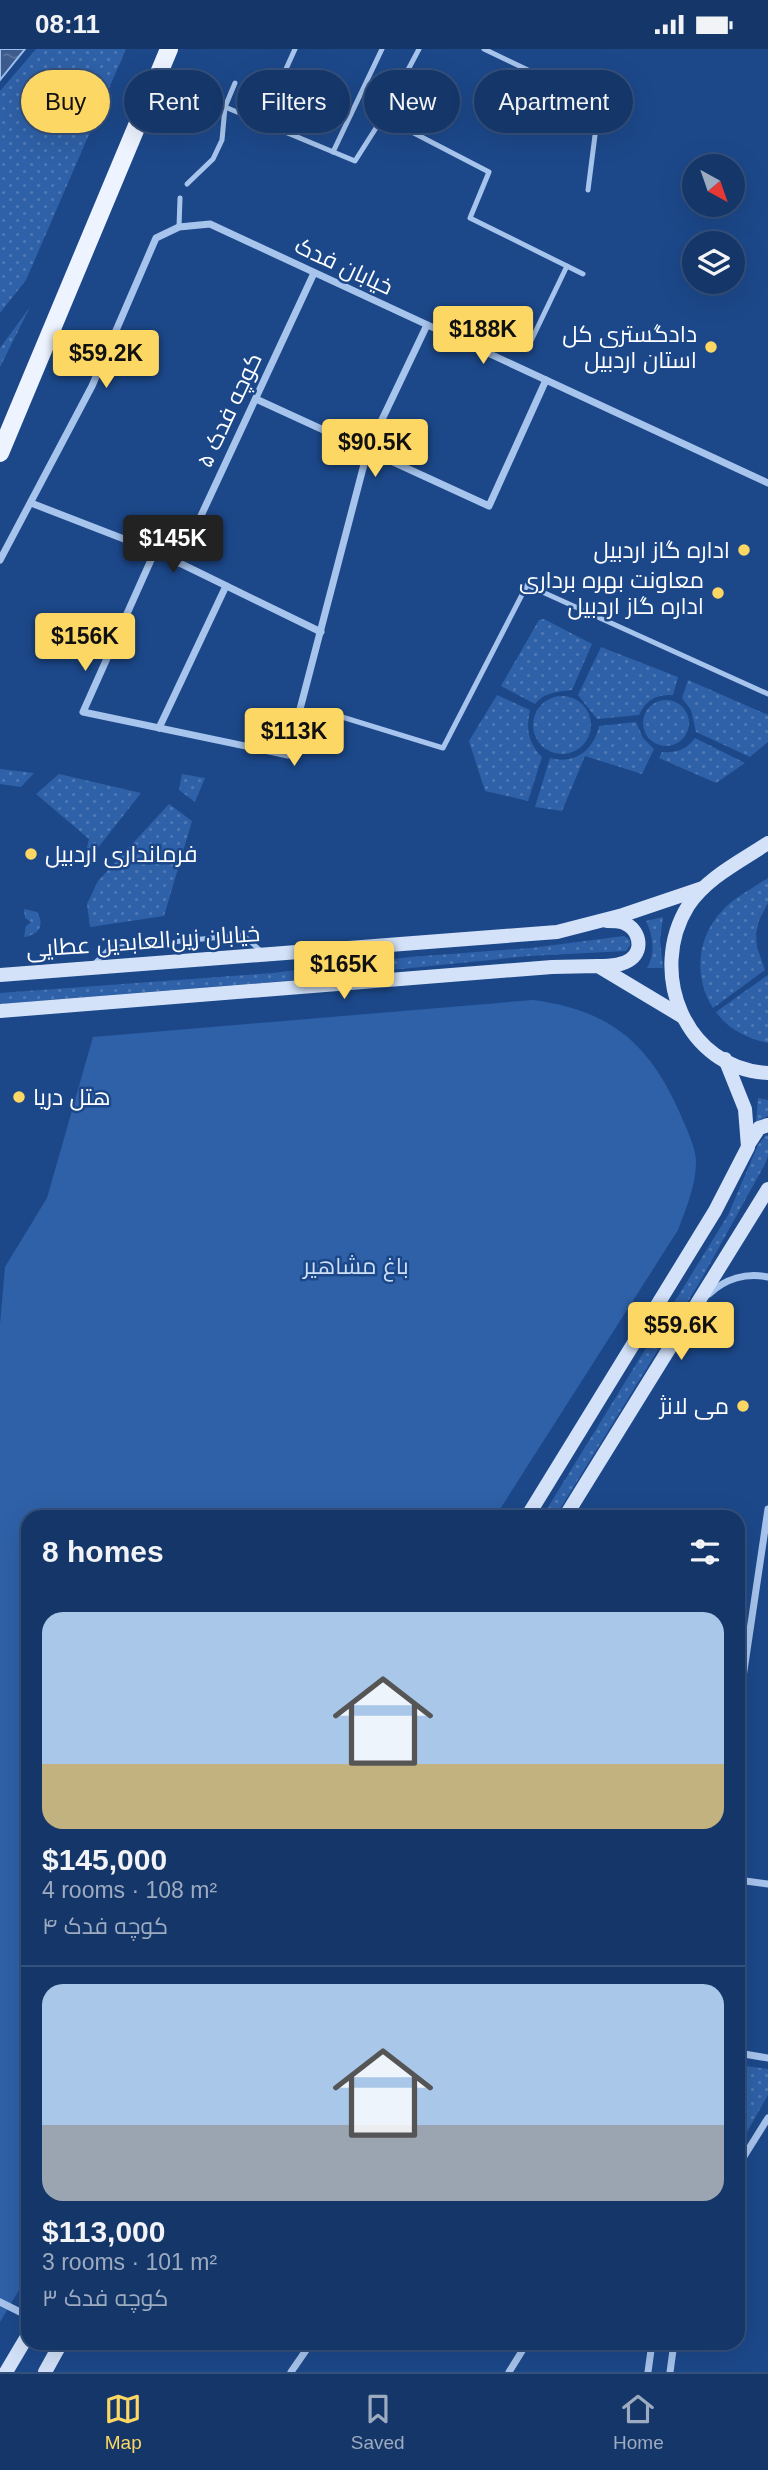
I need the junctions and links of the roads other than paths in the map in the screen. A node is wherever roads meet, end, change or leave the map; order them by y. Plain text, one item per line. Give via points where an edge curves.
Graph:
1 (169, 49) edge
2 (295, 49) edge
3 (382, 49) edge
4 (419, 49) edge
5 (484, 49) edge
6 (286, 70) edge
7 (408, 70) edge
8 (235, 83) dead end
9 (225, 107) junction
10 (237, 112) edge
11 (288, 133) edge
12 (373, 133) edge
13 (414, 133) edge
14 (333, 152) junction
15 (187, 184) dead end
16 (588, 190) dead end
17 (180, 198) dead end
18 (179, 227) junction
19 (567, 266) junction
20 (314, 273) junction
21 (583, 274) dead end
22 (427, 325) junction
23 (528, 345) dead end
24 (546, 380) junction
25 (256, 399) junction
26 (368, 449) junction
27 (0, 453) edge
28 (768, 482) edge
29 (31, 503) junction
30 (155, 551) junction
31 (0, 560) edge
32 (179, 563) junction
33 (226, 586) junction
34 (321, 632) junction
35 (768, 694) edge
36 (329, 713) dead end
37 (159, 728) junction
38 (768, 843) edge
39 (703, 888) junction
40 (602, 920) junction
41 (264, 954) junction
42 (598, 966) junction
43 (89, 968) junction
44 (0, 975) edge
45 (0, 1011) edge
46 (683, 1017) junction
47 (725, 1059) junction
48 (768, 1073) edge
49 (768, 1125) edge
50 (748, 1147) junction
51 (768, 1189) edge
52 (768, 1277) edge
53 (695, 1306) junction
54 (768, 1509) edge
55 (531, 1510) edge
56 (569, 1510) edge
57 (745, 1664) edge
58 (745, 1881) edge
59 (768, 1884) edge
60 (745, 2054) edge
61 (768, 2058) edge
62 (768, 2119) edge
63 (745, 2155) edge
64 (0, 2302) edge
65 (21, 2312) edge
66 (21, 2347) edge
67 (58, 2350) edge
68 (306, 2350) edge
69 (523, 2350) edge
70 (651, 2350) edge
71 (673, 2350) edge
72 (6, 2372) edge
73 (45, 2372) edge
74 (56, 2372) edge
75 (291, 2372) edge
76 (509, 2372) edge
77 (648, 2372) edge
78 (670, 2372) edge

1 - 27 main road
2 - 6 lane
3 - 14 lane
4 - 7 lane
5 - 16 lane via 599,104
8 - 9 lane
9 - 10 lane
9 - 15 lane via 222,140 213,159
11 - 14 lane
12 - 14 lane via 355,161
13 - 19 lane via 489,171 470,218
17 - 18 lane
18 - 20 street, خیابان فدک via 210,224
18 - 29 street via 156,238 92,386
19 - 21 lane
19 - 23 lane
20 - 22 street, خیابان فدک
20 - 25 street, کوچه فدک ۵
22 - 24 street, خیابان فدک
22 - 26 street
24 - 26 street via 489,506
24 - 28 street, خیابان فدک
25 - 26 street
25 - 32 street, کوچه فدک ۵
26 - 34 street
29 - 30 street
29 - 31 street
30 - 32 street
30 - 37 street via 83,712
32 - 33 street
33 - 34 street
33 - 37 street
34 - 37 street via 288,755
35 - 36 lane via 527,585 443,748
38 - 39 main road
39 - 40 main road, خیابان زین‌العابدین عطایی
39 - 46 main road via 680,921 670,960
40 - 41 main road, خیابان زین‌العابدین عطایی via 557,932
40 - 42 main road via 625,923 639,941 630,960
41 - 43 main road, خیابان زین‌العابدین عطایی
41 - 43 lane via 243,935 110,949
42 - 45 main road
42 - 46 main road
43 - 44 main road, خیابان زین‌العابدین عطایی
46 - 47 main road via 695,1034
47 - 48 main road
47 - 50 main road via 745,1109
49 - 50 main road via 759,1128
50 - 55 main road via 715,1211
51 - 53 main road
52 - 53 street via 750,1275 726,1282
53 - 56 main road
54 - 57 street
58 - 59 street
60 - 61 street
62 - 63 street
64 - 65 street
66 - 72 main road
67 - 73 main road
67 - 74 street
68 - 75 street
69 - 76 street
70 - 77 street
71 - 78 street

